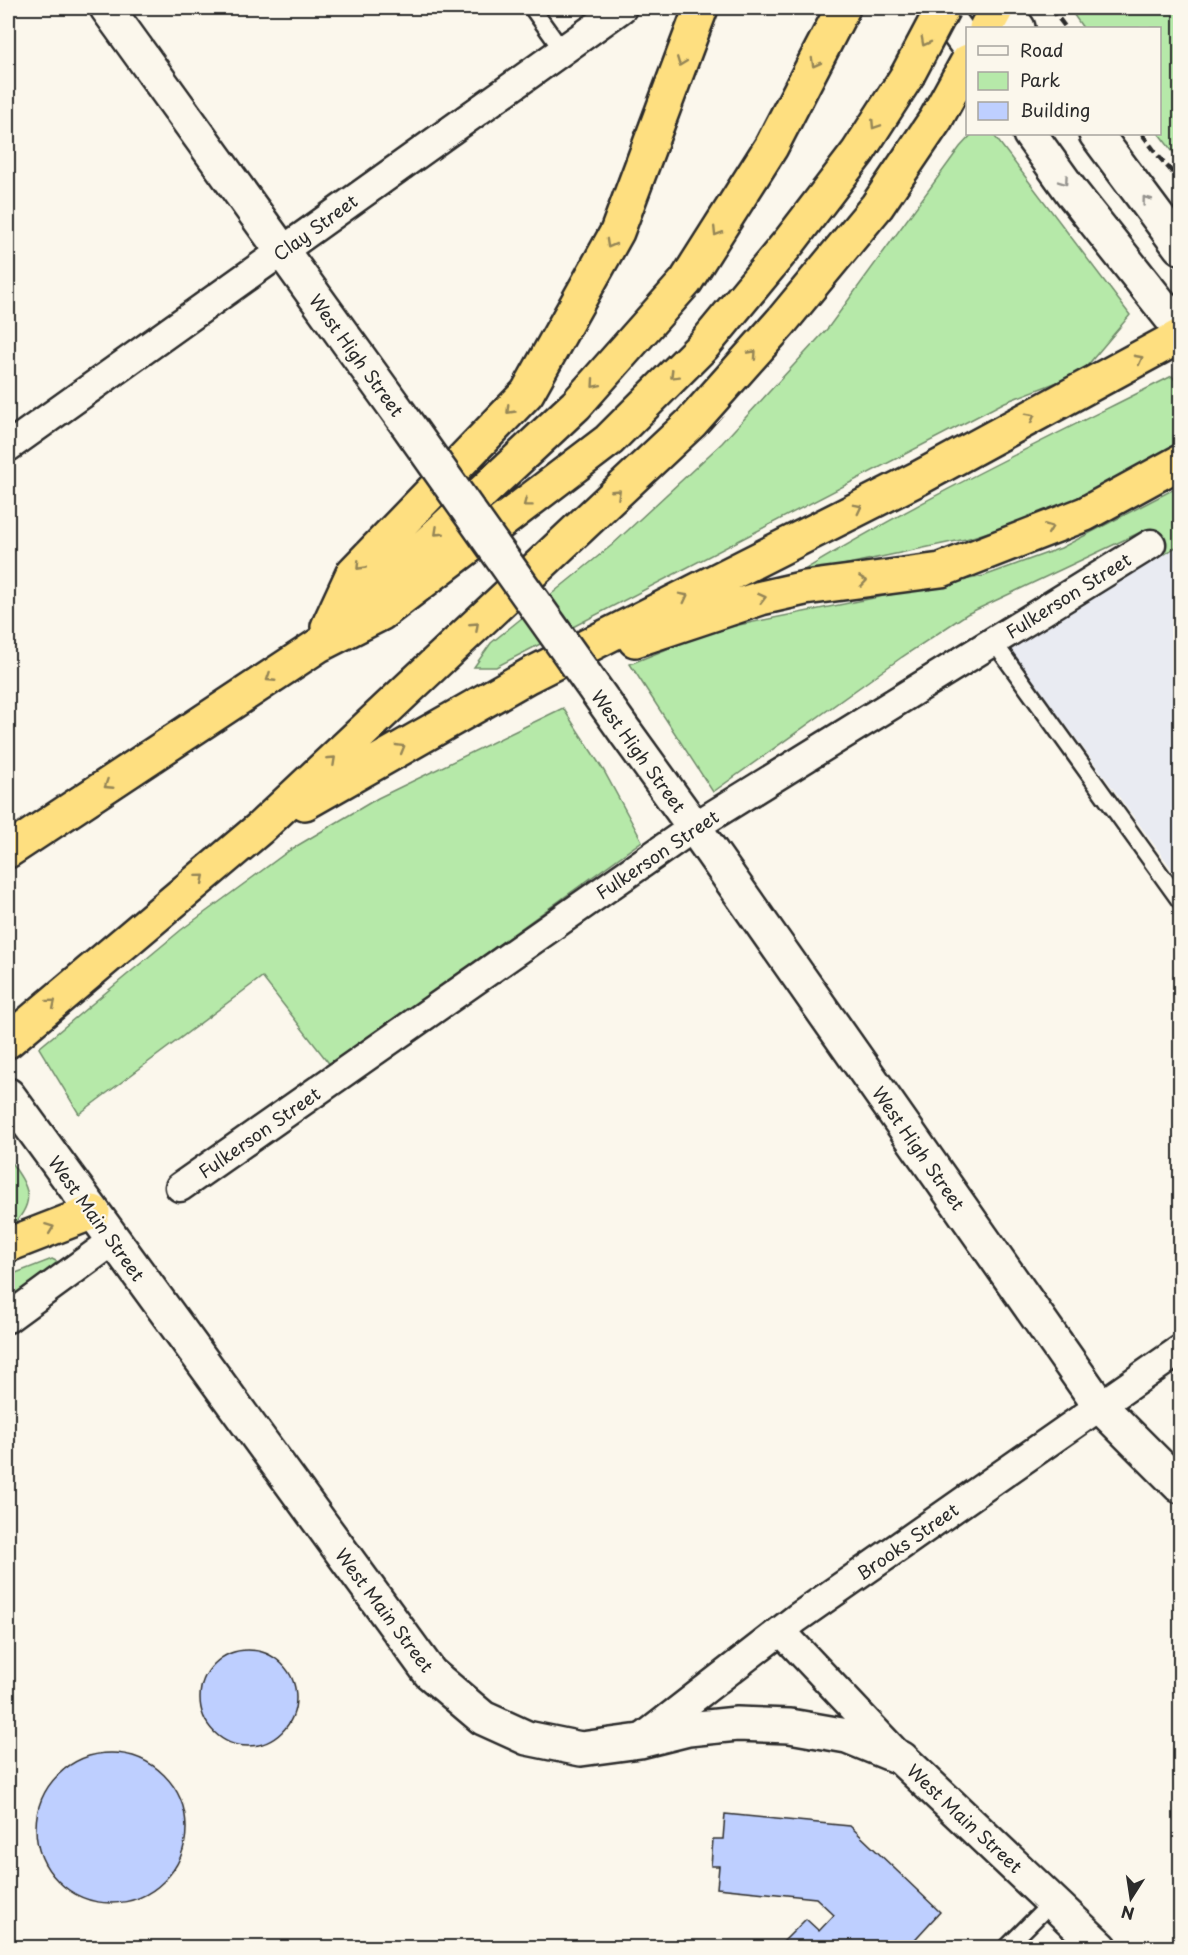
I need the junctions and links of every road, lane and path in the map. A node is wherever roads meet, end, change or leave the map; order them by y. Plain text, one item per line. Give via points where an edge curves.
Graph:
1 (107, 8) edge
2 (532, 8) edge
3 (622, 8) edge
4 (701, 8) edge
5 (941, 8) edge
6 (997, 8) edge
7 (1003, 8) edge
8 (842, 9) edge
9 (987, 27) edge
10 (1017, 27) edge
11 (966, 43) edge
12 (562, 50) junction
13 (966, 66) edge
14 (1031, 135) edge
15 (1097, 135) edge
16 (1180, 247) edge
17 (282, 250) junction
18 (1180, 329) edge
19 (1180, 336) edge
20 (8, 447) edge
21 (1180, 462) edge
22 (1150, 544) dead end
23 (993, 641) junction
24 (319, 645) junction
25 (528, 676) junction
26 (694, 827) junction
27 (259, 829) junction
28 (8, 851) edge
29 (1180, 901) edge
30 (8, 1041) edge
31 (8, 1095) edge
32 (180, 1187) dead end
33 (93, 1212) junction
34 (113, 1240) junction
35 (8, 1245) edge
36 (8, 1318) edge
37 (1180, 1350) edge
38 (1100, 1406) junction
39 (1180, 1486) edge
40 (781, 1631) junction
41 (640, 1741) junction
42 (901, 1758) junction
43 (1053, 1901) junction
44 (1006, 1947) edge
45 (1101, 1947) edge

1 - 17 main road, West High Street
2 - 12 lane
3 - 12 street, Clay Street
4 -> 24 highway via 617,232 527,393 353,573
5 - 11 main road
5 -> 24 highway, bridge via 907,76 858,152 704,345 609,440 382,613
6 - 9 highway
7 - 10 main road
8 -> 24 highway via 771,147 686,281 576,405
12 - 17 street, Clay Street
27 -> 13 highway via 691,423 782,322 877,206 936,119
14 -> 18 main road
16 -> 15 main road
17 - 20 street, Clay Street
17 - 26 main road, West High Street, bridge
25 -> 19 highway via 919,478
25 -> 21 highway via 762,598 805,588 941,570 1085,514
22 - 23 street, Fulkerson Street
23 - 26 street, Fulkerson Street
23 - 29 lane
24 -> 28 highway
27 -> 25 highway
26 - 32 street, Fulkerson Street
26 - 38 main road, West High Street
30 -> 27 highway
31 - 33 main road, West Main Street
33 - 34 main road, West Main Street
35 -> 33 highway
34 - 36 street
34 - 41 main road, West Main Street via 430,1673 483,1719 527,1738 581,1749
37 - 38 street, Brooks Street
38 - 39 main road, West High Street
38 - 40 street, Brooks Street
40 - 41 street, Brooks Street
40 - 42 street
41 - 42 main road, West Main Street via 688,1729 737,1724 790,1726 847,1736
42 - 43 main road, West Main Street
43 - 44 lane
43 - 45 main road, West Main Street

